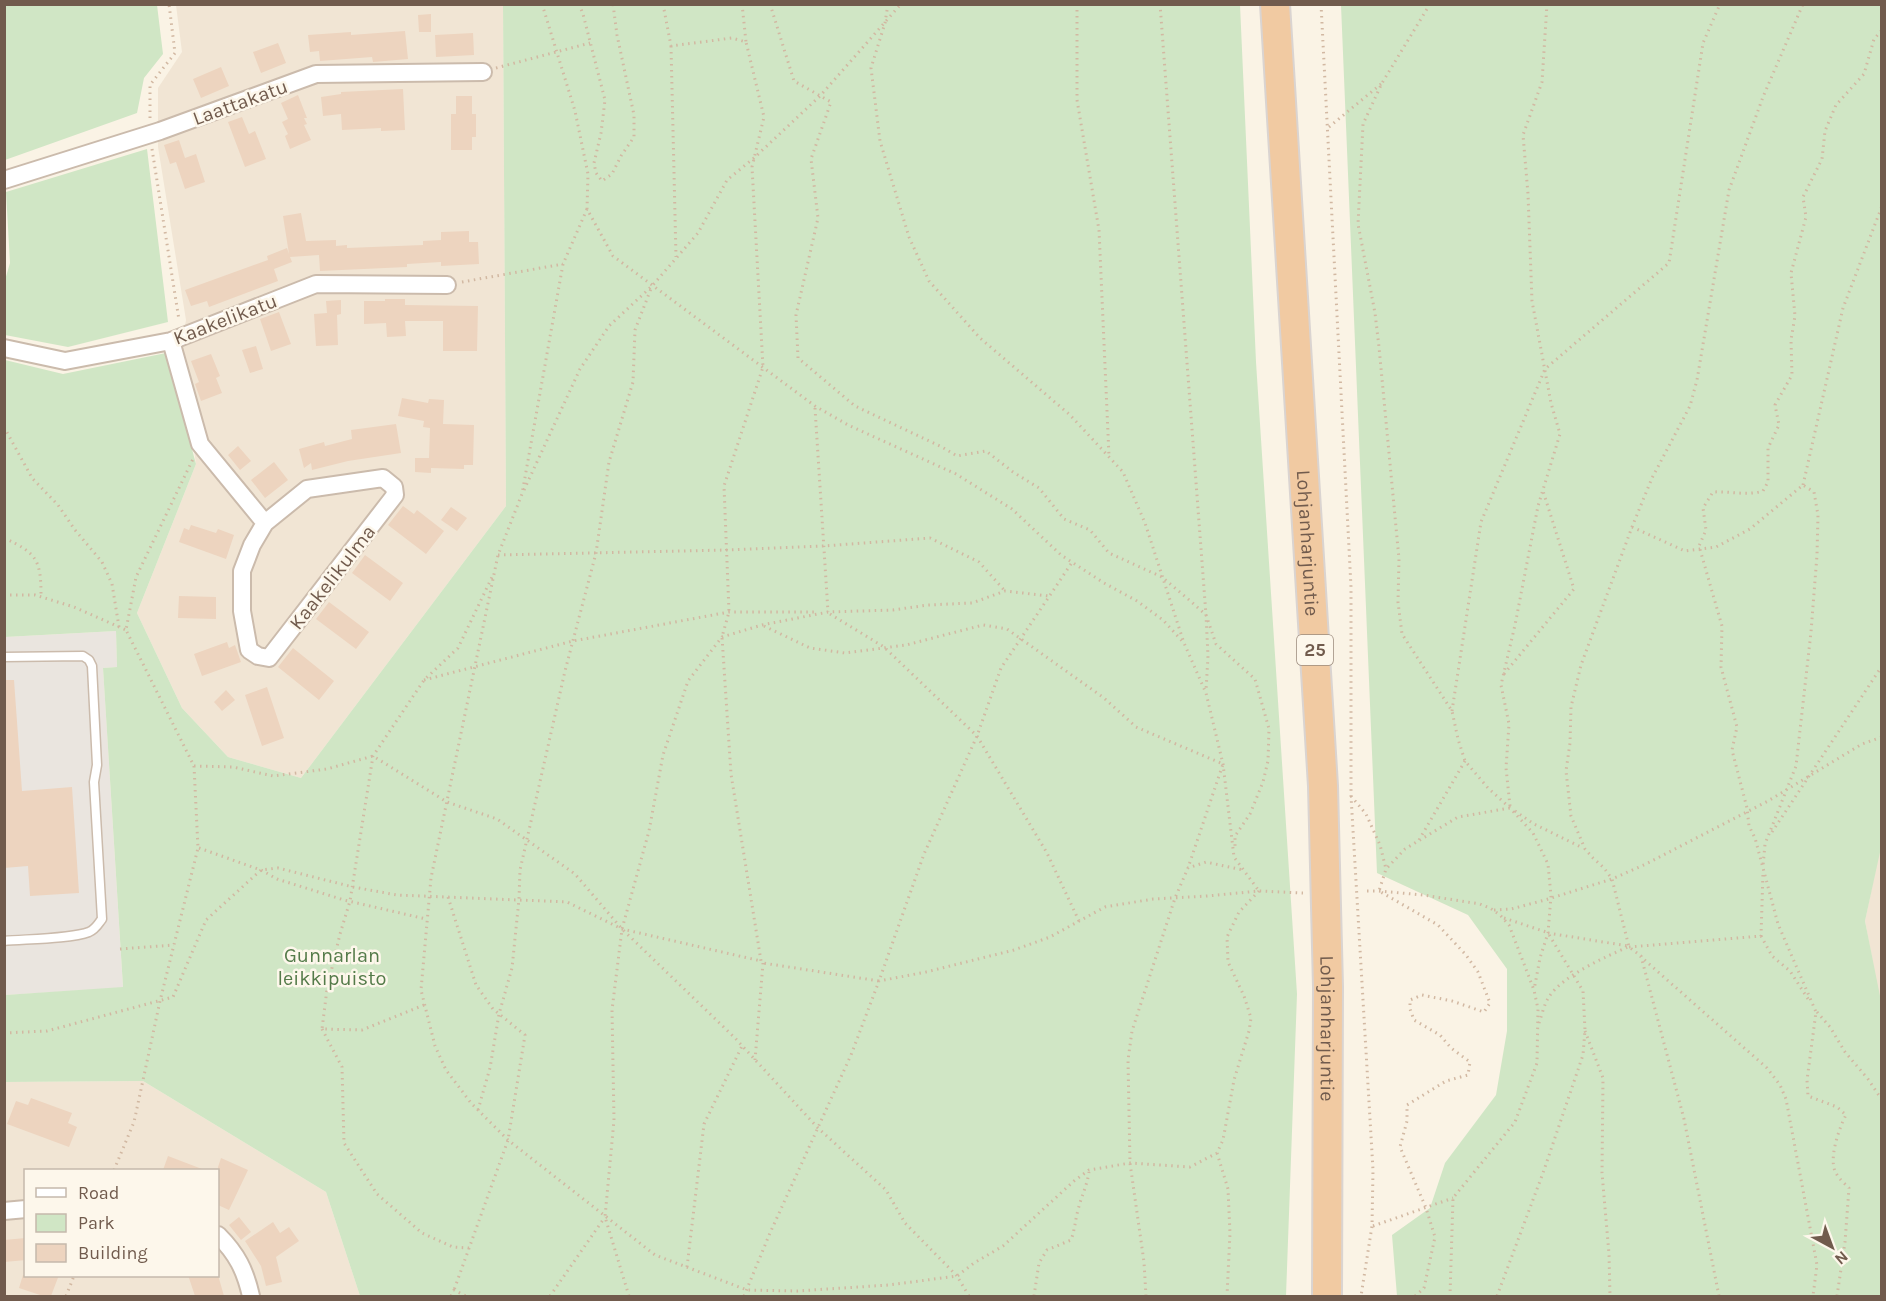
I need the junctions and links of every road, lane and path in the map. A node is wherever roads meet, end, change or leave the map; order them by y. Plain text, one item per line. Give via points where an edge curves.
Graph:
1 (169, 4) edge
2 (542, 4) edge
3 (579, 4) edge
4 (613, 4) edge
5 (663, 4) edge
6 (742, 4) edge
7 (770, 4) edge
8 (888, 4) edge
9 (900, 4) edge
10 (1077, 4) edge
11 (1160, 4) edge
12 (1275, 4) edge
13 (1321, 4) edge
14 (1430, 4) edge
15 (1547, 4) edge
16 (1720, 4) edge
17 (1803, 4) edge
18 (885, 23) junction
19 (1881, 30) edge
20 (746, 42) junction
21 (590, 44) junction
22 (671, 46) junction
23 (557, 52) junction
24 (483, 72) joint
25 (1382, 83) junction
26 (820, 96) junction
27 (1329, 127) junction
28 (150, 134) junction
29 (754, 159) junction
30 (4, 180) edge
31 (1881, 206) edge
32 (587, 209) junction
33 (676, 258) junction
34 (563, 264) junction
35 (447, 285) joint
36 (652, 286) junction
37 (176, 339) junction
38 (4, 348) edge
39 (763, 367) junction
40 (1545, 369) junction
41 (815, 406) junction
42 (4, 428) edge
43 (201, 444) junction
44 (1108, 456) junction
45 (1803, 486) junction
46 (1543, 489) junction
47 (522, 494) junction
48 (265, 523) junction
49 (1632, 527) junction
50 (4, 538) edge
51 (824, 546) junction
52 (1700, 549) junction
53 (726, 550) junction
54 (596, 553) junction
55 (498, 555) junction
56 (1073, 561) junction
57 (495, 571) junction
58 (1162, 577) junction
59 (1005, 591) junction
60 (4, 595) edge
61 (1050, 596) junction
62 (41, 597) junction
63 (729, 612) junction
64 (828, 612) junction
65 (1206, 615) junction
66 (762, 625) junction
67 (119, 627) junction
68 (126, 630) junction
69 (722, 637) junction
70 (1021, 639) junction
71 (573, 641) junction
72 (1184, 643) junction
73 (884, 648) junction
74 (4, 657) edge
75 (1881, 666) edge
76 (475, 667) junction
77 (1503, 676) junction
78 (424, 680) junction
79 (1206, 693) junction
80 (1452, 711) junction
81 (977, 736) junction
82 (1881, 737) edge
83 (373, 756) junction
84 (1465, 761) junction
85 (1223, 764) junction
86 (194, 766) junction
87 (1808, 777) junction
88 (1787, 790) junction
89 (1350, 796) junction
90 (447, 802) junction
91 (1510, 808) junction
92 (1747, 811) junction
93 (1768, 838) junction
94 (527, 839) junction
95 (1418, 841) junction
96 (198, 848) junction
97 (1585, 849) junction
98 (1234, 857) junction
99 (1188, 868) junction
100 (1386, 868) junction
101 (1763, 868) junction
102 (261, 870) junction
103 (1243, 870) junction
104 (1612, 879) junction
105 (353, 886) junction
106 (1259, 891) junction
107 (1367, 891) dead end
108 (1379, 891) junction
109 (1305, 894) dead end
110 (430, 896) junction
111 (447, 897) junction
112 (1174, 898) junction
113 (1551, 898) junction
114 (519, 899) junction
115 (350, 901) junction
116 (1492, 910) junction
117 (1502, 918) junction
118 (426, 919) junction
119 (1079, 921) junction
120 (622, 929) junction
121 (1548, 933) junction
122 (1761, 936) junction
123 (4, 941) edge
124 (174, 945) junction
125 (1629, 946) junction
126 (120, 949) dead end
127 (1641, 956) junction
128 (762, 962) junction
129 (1573, 976) junction
130 (879, 981) junction
131 (1534, 990) junction
132 (160, 1001) junction
133 (424, 1005) junction
134 (1816, 1012) junction
135 (499, 1014) junction
136 (1538, 1026) junction
137 (322, 1029) junction
138 (1585, 1030) junction
139 (4, 1033) edge
140 (742, 1046) junction
141 (755, 1060) junction
142 (1881, 1100) edge
143 (478, 1110) junction
144 (818, 1128) junction
145 (508, 1140) junction
146 (1217, 1153) junction
147 (1130, 1163) junction
148 (114, 1169) edge
149 (1089, 1170) junction
150 (1453, 1198) junction
151 (1426, 1208) junction
152 (24, 1209) edge
153 (4, 1211) edge
154 (605, 1217) junction
155 (1372, 1226) junction
156 (219, 1236) edge
157 (470, 1248) junction
158 (687, 1268) junction
159 (957, 1276) junction
160 (73, 1277) edge
161 (454, 1290) junction
162 (747, 1290) junction
163 (66, 1296) edge
164 (250, 1296) edge
165 (451, 1296) edge
166 (466, 1296) edge
167 (550, 1296) edge
168 (629, 1296) edge
169 (744, 1296) edge
170 (969, 1296) edge
171 (1034, 1296) edge
172 (1146, 1296) edge
173 (1227, 1296) edge
174 (1327, 1296) edge
175 (1361, 1296) edge
176 (1415, 1296) edge
177 (1450, 1296) edge
178 (1497, 1296) edge
179 (1610, 1296) edge
180 (1719, 1296) edge
181 (1814, 1296) edge
182 (1837, 1296) edge

1 - 28 path via 175,53 150,85
2 - 23 path
3 - 21 path
4 - 21 path via 634,115 634,137 612,174 602,181 594,163 605,100
5 - 22 path
6 - 20 path
7 - 26 path via 794,81
8 - 18 path
9 - 18 path
10 - 44 path via 1077,100 1099,230
11 - 65 path
12 - 174 highway, Lohjanharjuntie / 25 via 1323,786 1328,987
13 - 27 path
14 - 25 path
15 - 40 path via 1542,82 1523,135 1532,301
16 - 40 path via 1703,43 1669,263
17 - 49 path via 1729,190 1690,406 1652,478
18 - 26 path
18 - 44 path via 871,68 880,141 909,237 929,281 980,338 1070,415
19 - 52 path via 1874,39 1864,74 1836,105 1825,131 1822,159 1803,197 1806,217 1791,273 1795,316 1792,375 1775,405 1779,425 1768,448 1768,482 1763,491 1752,495 1713,492 1703,508 1706,530
20 - 22 path via 732,38
20 - 29 path via 764,117
21 - 23 path
22 - 33 path
23 - 24 path
23 - 32 path via 576,111 588,174
24 - 28 street, Laattakatu via 316,74
25 - 27 path
25 - 80 path via 1363,124 1358,224 1379,347 1399,560 1398,602 1402,634
26 - 29 path
26 - 58 path via 831,102 811,159 818,218 796,315 798,358 855,406 957,456 986,451 1039,488 1064,519 1090,530 1109,554
27 - 89 path via 1351,587
28 - 30 street, Laattakatu
28 - 37 path
29 - 33 path via 727,180 698,233
29 - 39 path
31 - 45 path via 1843,308
32 - 34 path
32 - 36 path via 612,256
33 - 36 path
34 - 35 path
34 - 47 path
35 - 37 street, Kaakelikatu via 316,284
36 - 39 path
36 - 47 path via 609,326 580,369
36 - 54 path via 635,330 633,382 609,462
37 - 38 street, Kaakelikatu via 65,361
37 - 43 street
39 - 41 path
39 - 53 path via 724,486
40 - 46 path via 1560,434
40 - 80 path via 1481,522
41 - 51 path
41 - 56 path via 956,474 1012,509 1061,555
42 - 67 path via 32,478 102,562 112,584
43 - 48 street
43 - 68 path via 136,577
44 - 58 path via 1123,472
45 - 52 path via 1750,529 1716,547
45 - 88 path via 1814,492 1817,555 1796,766
46 - 77 path
46 - 77 path via 1574,589
47 - 55 path
48 - 48 street, Kaakelikulma via 307,489 383,478 394,487 395,495 269,658 249,650 242,611 242,571
49 - 52 path via 1685,551
49 - 97 path via 1581,664 1571,707 1566,771 1571,816
50 - 62 path via 27,549 38,564
51 - 53 path
51 - 59 path via 930,538 979,562
51 - 64 path
52 - 92 path via 1722,626 1721,667 1737,727 1732,750
53 - 54 path
53 - 63 path
54 - 55 path
54 - 71 path
55 - 57 path
56 - 61 path
56 - 72 path via 1163,620
57 - 76 path
57 - 78 path via 458,648
58 - 65 path
58 - 72 path
59 - 61 path
59 - 64 path via 972,603
60 - 62 path
61 - 70 path
62 - 67 path
63 - 64 path
63 - 69 path
63 - 71 path
64 - 66 path
64 - 73 path
65 - 79 path
65 - 98 path via 1216,644 1255,679 1269,729 1263,782 1235,837
66 - 69 path
66 - 73 path via 810,648 845,653
67 - 68 path
68 - 86 path
69 - 120 path via 688,681 663,755 649,831
69 - 128 path via 731,774
70 - 73 path via 1007,628 983,625
70 - 81 path via 1001,668
70 - 85 path via 1104,698 1136,727
71 - 76 path
71 - 94 path
72 - 79 path
73 - 81 path
74 - 123 lane via 83,656 92,666 102,919 91,931 77,935
75 - 87 path
76 - 78 path
76 - 90 path
77 - 91 path via 1501,685 1509,724 1506,768
78 - 83 path
79 - 85 path
80 - 84 path
81 - 119 path via 1047,854
81 - 130 path via 924,854
82 - 87 path
83 - 86 path via 327,769 273,776 232,767
83 - 90 path
83 - 105 path
84 - 91 path
84 - 95 path
85 - 98 path
85 - 99 path
86 - 96 path
87 - 88 path
87 - 93 path
88 - 92 path
88 - 93 path
89 - 100 path via 1366,814
89 - 155 path
90 - 94 path via 497,819
90 - 110 path
91 - 95 path via 1458,817
91 - 97 path
91 - 113 path via 1533,833 1548,864
92 - 101 path
92 - 104 path
93 - 101 path
94 - 114 path
94 - 120 path via 575,874
95 - 100 path
96 - 102 path
96 - 124 path
97 - 104 path
98 - 103 path
99 - 103 path via 1206,862
99 - 112 path
100 - 108 path
101 - 122 path
101 - 134 path via 1778,924
102 - 105 path via 278,867
102 - 115 path via 277,879
102 - 132 path via 206,920 173,998
103 - 106 path
104 - 113 path
104 - 125 path
105 - 110 path
105 - 115 path
106 - 109 path
106 - 112 path
106 - 146 path via 1239,912 1227,937 1228,963 1251,1018
107 - 108 path
108 - 116 path via 1480,904
108 - 151 path via 1438,925 1478,972 1490,1003 1484,1012 1422,995 1410,1000 1414,1020 1440,1035 1470,1062 1468,1075 1446,1081 1407,1105 1400,1147
110 - 111 path
110 - 118 path
111 - 114 path
111 - 135 path via 477,985
112 - 119 path via 1105,907
112 - 147 path via 1132,1030 1128,1060
113 - 116 path
113 - 121 path
114 - 120 path via 567,902
114 - 135 path via 512,968
115 - 118 path
115 - 137 path via 327,989
116 - 117 path
117 - 121 path
117 - 131 path via 1512,932
118 - 133 path via 420,990
119 - 130 path via 1014,950
120 - 128 path
120 - 140 path
120 - 154 path via 612,1010 614,1120
121 - 125 path
121 - 129 path
121 - 131 path
122 - 125 path
122 - 134 path via 1772,956 1791,971
124 - 126 path
124 - 132 path
125 - 127 path
125 - 129 path
127 - 180 path via 1684,1119
127 - 181 path via 1767,1068 1780,1085 1817,1265
128 - 130 path
128 - 141 path
129 - 136 path via 1548,997
129 - 138 path via 1583,991
130 - 144 path via 852,1054
131 - 136 path
132 - 139 path via 47,1031
132 - 148 path via 134,1122
133 - 137 path via 362,1030
133 - 143 path via 446,1070
134 - 142 path
134 - 182 path via 1808,1096 1837,1107 1846,1115 1833,1158 1835,1172 1849,1188
135 - 143 path
135 - 145 path via 525,1035
136 - 150 path via 1537,1063 1515,1122
137 - 157 path via 342,1067 344,1143 377,1194 422,1233 453,1247
138 - 178 path via 1583,1055
138 - 179 path via 1603,1078 1602,1173
140 - 141 path
140 - 158 path via 704,1124
141 - 144 path
143 - 145 path
144 - 159 path via 886,1190 905,1223
144 - 162 path
145 - 154 path
145 - 157 path
146 - 147 path via 1190,1167
146 - 173 path via 1228,1189
147 - 149 path
147 - 172 path
149 - 159 path via 1003,1246
149 - 171 path via 1071,1240 1047,1250 1039,1263
150 - 151 path
150 - 177 path
151 - 155 path
151 - 176 path via 1435,1237 1424,1288
152 - 153 street
154 - 158 path via 655,1255
154 - 167 path
154 - 168 path
155 - 175 path
156 - 164 street via 244,1270
157 - 161 path
158 - 162 path
159 - 162 path via 889,1285
159 - 170 path
160 - 163 path
161 - 165 path
161 - 166 path
162 - 169 path

